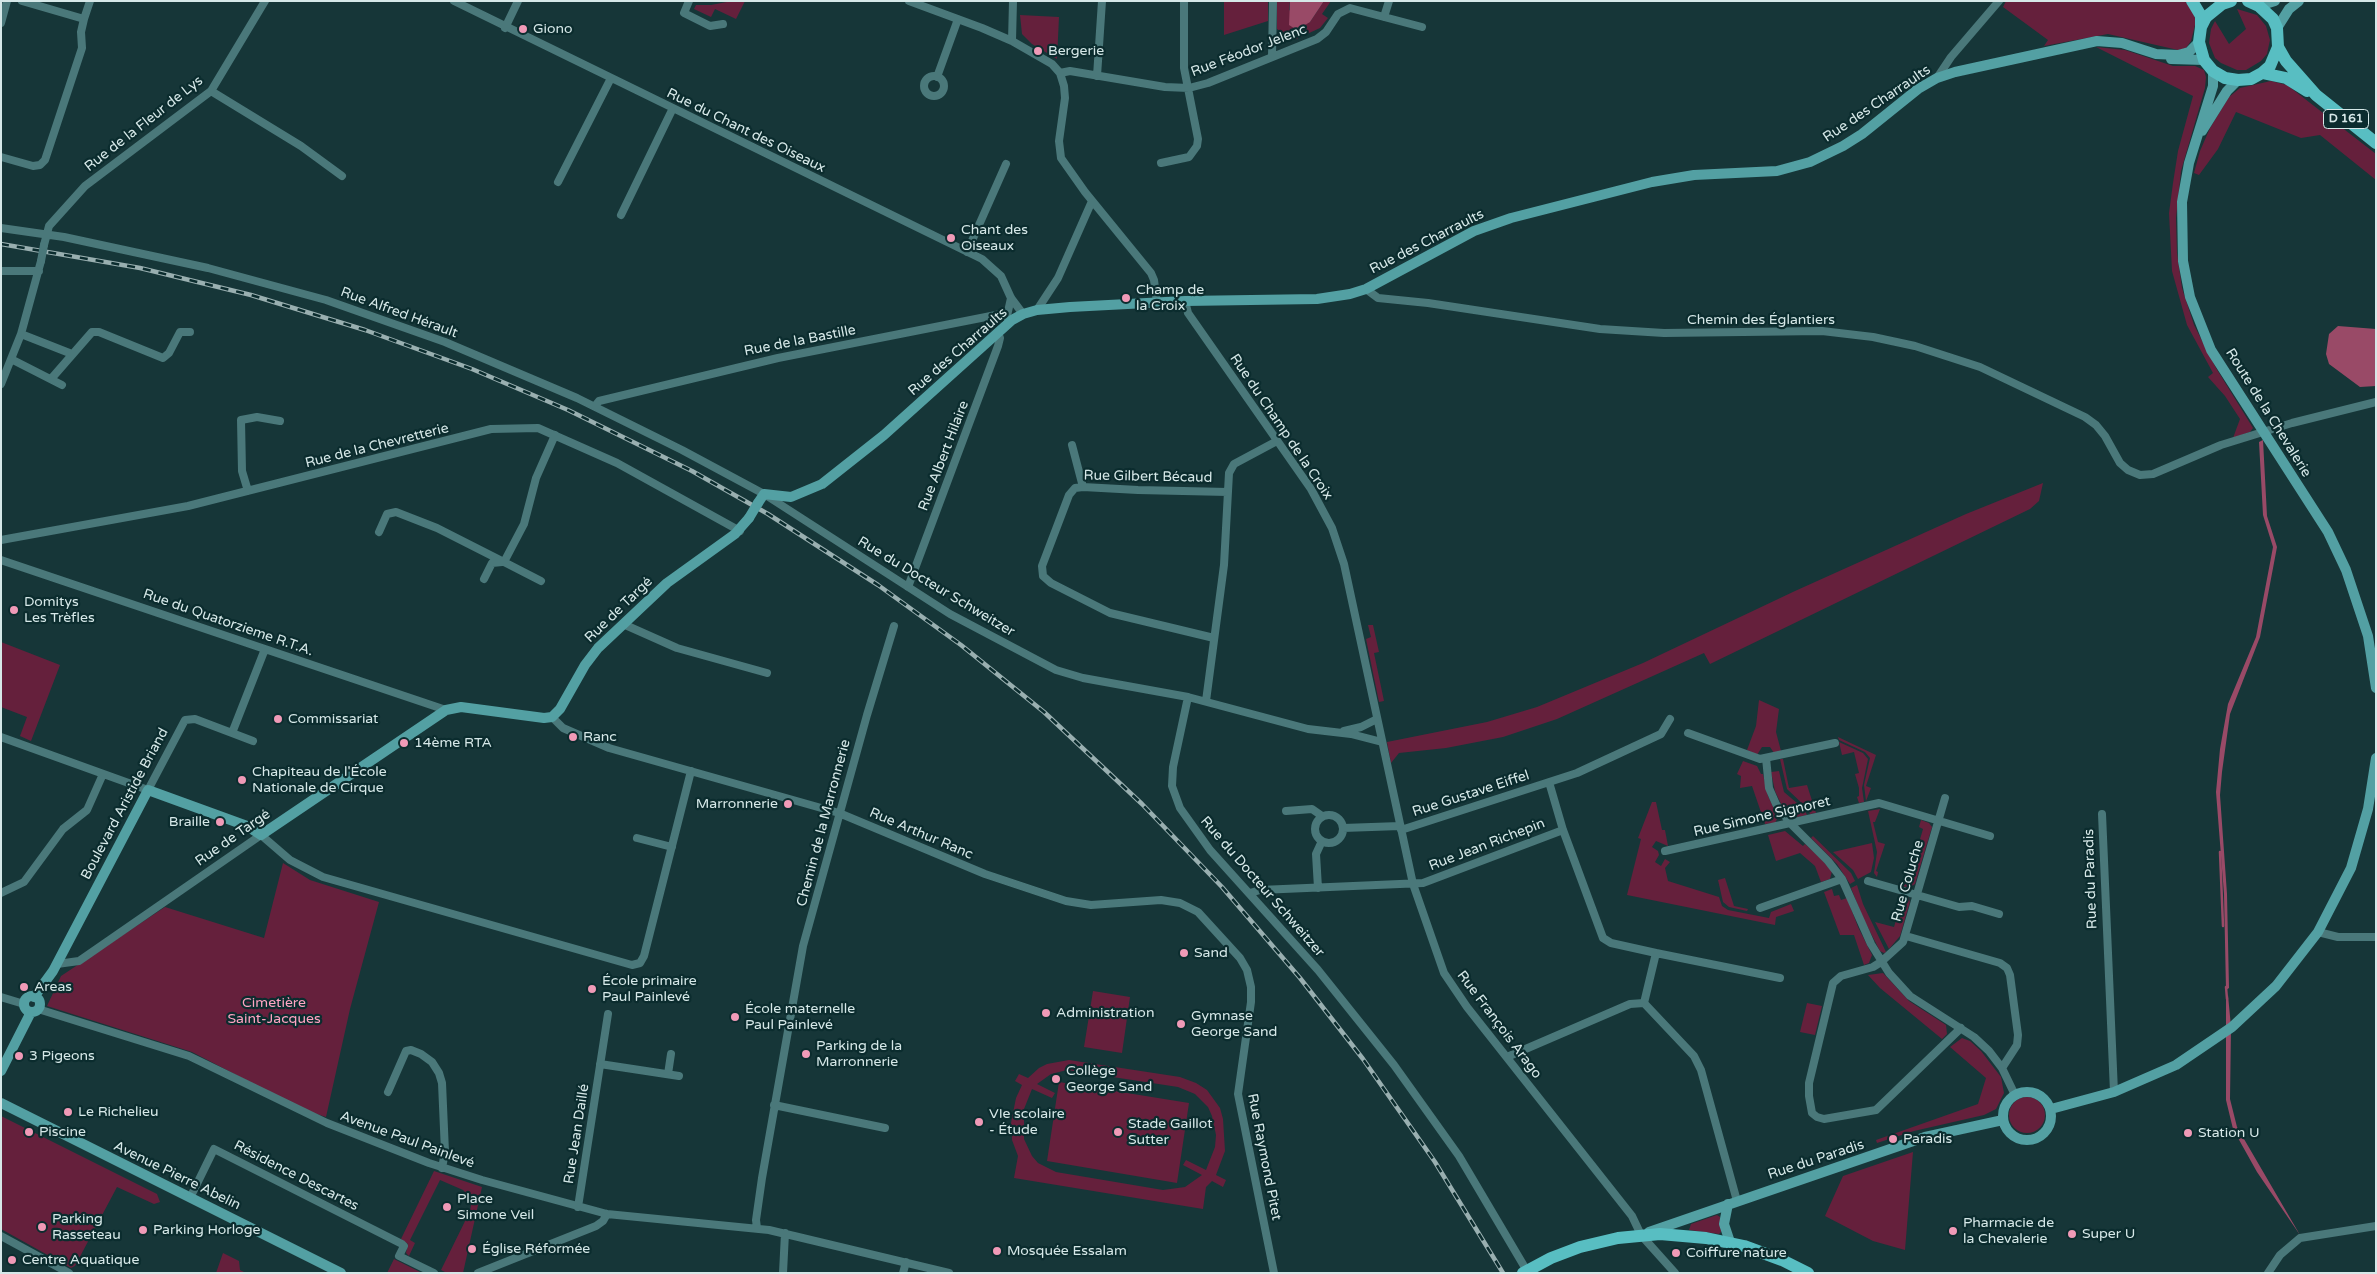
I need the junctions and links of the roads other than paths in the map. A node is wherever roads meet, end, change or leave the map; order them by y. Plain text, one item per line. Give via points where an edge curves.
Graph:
1 (7, 1) edge
2 (22, 1) edge
3 (90, 1) edge
4 (265, 1) edge
5 (454, 1) edge
6 (518, 1) edge
7 (689, 1) edge
8 (1013, 1) edge
9 (1102, 1) edge
10 (1184, 1) edge
11 (1273, 1) edge
12 (1388, 1) edge
13 (1999, 1) edge
14 (2192, 1) edge
15 (2275, 1) edge
16 (2299, 1) edge
17 (914, 2) edge
18 (2222, 2) edge
19 (2254, 4) edge
20 (1384, 17) junction
21 (958, 19) junction
22 (84, 20) junction
23 (1, 23) edge
24 (724, 24) dead end
25 (1422, 27) dead end
26 (2201, 27) junction
27 (505, 28) junction
28 (2277, 28) junction
29 (1012, 41) junction
30 (2199, 42) junction
31 (2278, 47) junction
32 (2156, 54) junction
33 (1272, 57) junction
34 (2204, 60) junction
35 (2213, 71) junction
36 (1060, 73) junction
37 (2262, 73) junction
38 (937, 76) dead end
39 (1097, 76) junction
40 (611, 78) junction
41 (1937, 78) junction
42 (2238, 80) junction
43 (1189, 88) junction
44 (211, 91) junction
45 (2316, 95) junction
46 (673, 108) junction
47 (2196, 142) junction
48 (2376, 143) edge
49 (1, 157) edge
50 (1161, 163) dead end
51 (1006, 164) dead end
52 (342, 176) dead end
53 (558, 182) dead end
54 (1092, 201) junction
55 (621, 215) dead end
56 (1, 228) edge
57 (45, 234) junction
58 (967, 252) junction
59 (1, 271) edge
60 (39, 271) junction
61 (1366, 289) junction
62 (1011, 298) junction
63 (1185, 301) junction
64 (1157, 303) junction
65 (1037, 310) junction
66 (1023, 314) junction
67 (1009, 318) junction
68 (190, 332) dead end
69 (998, 333) junction
70 (21, 334) junction
71 (72, 354) junction
72 (12, 358) junction
73 (3, 374) edge
74 (51, 379) junction
75 (1, 384) edge
76 (62, 385) dead end
77 (2376, 402) edge
78 (595, 406) junction
79 (280, 421) dead end
80 (2264, 432) junction
81 (555, 434) junction
82 (1278, 441) junction
83 (1072, 445) dead end
84 (1083, 487) junction
85 (248, 491) junction
86 (1228, 492) junction
87 (764, 494) junction
88 (798, 495) junction
89 (789, 510) junction
90 (740, 531) junction
91 (379, 532) dead end
92 (1, 540) edge
93 (1, 560) edge
94 (504, 562) junction
95 (484, 579) dead end
96 (541, 581) dead end
97 (908, 587) junction
98 (623, 624) junction
99 (894, 626) dead end
100 (1214, 638) junction
101 (265, 648) junction
102 (767, 673) dead end
103 (2376, 688) edge
104 (1188, 697) junction
105 (1206, 701) junction
106 (446, 710) junction
107 (552, 717) junction
108 (1377, 719) junction
109 (1670, 719) dead end
110 (1322, 732) junction
111 (1380, 732) joint
112 (1688, 732) dead end
113 (232, 733) junction
114 (1, 738) edge
115 (253, 741) dead end
116 (1382, 742) junction
117 (1835, 743) dead end
118 (1766, 758) junction
119 (2376, 758) edge
120 (691, 771) junction
121 (103, 774) junction
122 (1549, 782) junction
123 (148, 790) junction
124 (1945, 798) dead end
125 (1286, 810) dead end
126 (839, 813) junction
127 (2102, 814) dead end
128 (1322, 816) junction
129 (1939, 821) junction
130 (1790, 823) junction
131 (1343, 828) junction
132 (1401, 828) junction
133 (1564, 830) junction
134 (261, 835) junction
135 (1990, 836) dead end
136 (637, 838) dead end
137 (1322, 841) junction
138 (672, 847) junction
139 (1665, 852) dead end
140 (1842, 879) junction
141 (1868, 881) dead end
142 (1414, 884) junction
143 (1318, 888) junction
144 (1, 893) edge
145 (1250, 893) junction
146 (1917, 895) junction
147 (1760, 908) dead end
148 (1999, 914) dead end
149 (2318, 932) junction
150 (1906, 936) junction
151 (2376, 937) edge
152 (1656, 953) junction
153 (1881, 962) junction
154 (57, 964) junction
155 (1780, 978) dead end
156 (1251, 987) joint
157 (1, 998) edge
158 (1644, 1003) junction
159 (31, 1008) junction
160 (608, 1014) dead end
161 (1961, 1028) junction
162 (671, 1054) dead end
163 (1507, 1057) junction
164 (600, 1064) junction
165 (2002, 1068) junction
166 (1, 1071) edge
167 (668, 1074) junction
168 (679, 1076) dead end
169 (388, 1092) dead end
170 (2114, 1092) junction
171 (2015, 1095) junction
172 (1, 1103) edge
173 (774, 1105) junction
174 (2051, 1110) junction
175 (2003, 1120) junction
176 (886, 1128) dead end
177 (442, 1168) junction
178 (190, 1198) junction
179 (1733, 1202) junction
180 (578, 1207) junction
181 (607, 1214) junction
182 (2376, 1226) edge
183 (757, 1228) junction
184 (785, 1233) junction
185 (1641, 1235) junction
186 (1, 1236) edge
187 (1730, 1242) junction
188 (906, 1262) junction
189 (1525, 1272) edge
190 (69, 1273) edge
191 (341, 1273) edge
192 (434, 1273) edge
193 (478, 1273) edge
194 (783, 1273) edge
195 (903, 1273) edge
196 (949, 1273) edge
197 (1274, 1273) edge
198 (1675, 1273) edge
199 (1808, 1273) edge
200 (2268, 1273) edge

1 - 23 street
2 - 22 street
3 - 22 street
4 - 44 street, Rue de la Fleur de Lys
5 - 27 street, Rue du Chant des Oiseaux
6 - 27 street
7 - 24 street via 684,13 710,26
8 - 29 street
9 - 39 street
10 - 43 street via 1184,68
11 - 33 street
12 - 20 street
13 - 41 street
14 - 26 main road via 2201,16
15 - 19 street
16 - 28 street via 2289,9
17 - 21 street
18 - 26 main road
19 - 28 main road via 2267,12
20 - 25 street, Rue Féodor Jelenc
20 - 33 street, Rue Féodor Jelenc via 1356,9 1344,10 1322,35
21 - 29 street
21 - 38 street
22 - 49 street via 81,56 45,160 33,166
26 - 30 main road
27 - 40 street, Rue du Chant des Oiseaux
28 - 31 main road
29 - 36 street via 1042,57
30 - 32 street, Rue des Charraults via 2189,52
30 - 34 main road
31 - 37 main road via 2273,61
31 - 45 main road, D 161
32 - 34 street via 2183,61
32 - 41 street, Rue des Charraults via 2122,43 2097,40
33 - 43 street, Rue Féodor Jelenc
34 - 35 main road
35 - 42 main road via 2225,78
35 - 47 street, Route de la Chevalerie via 2213,86
36 - 39 street, Rue Féodor Jelenc via 1070,71
36 - 54 street via 1065,98 1059,150 1065,166
37 - 42 main road via 2251,79
37 - 45 main road, D 161 via 2286,78
39 - 43 street, Rue Féodor Jelenc
40 - 46 street, Rue du Chant des Oiseaux
40 - 53 street
41 - 61 street, Rue des Charraults via 1918,89 1862,134 1810,162 1777,170 1694,175 1652,182 1511,218 1474,231
42 - 47 street, Route de la Chevalerie
43 - 50 street, Rue Féodor Jelenc via 1197,146 1189,157
44 - 52 street via 301,146
44 - 57 street, Rue de la Fleur de Lys via 85,186 55,218
45 - 48 main road, D 161
46 - 55 street
46 - 58 street, Rue du Chant des Oiseaux
47 - 80 street, Route de la Chevalerie via 2186,173 2182,202 2186,279 2211,350
51 - 58 street
54 - 64 street via 1151,273
54 - 65 street via 1058,278
56 - 57 street, Rue Alfred Hérault
57 - 60 street, bridge
57 - 78 street, Rue Alfred Hérault via 208,268 326,300 445,342
58 - 62 street, Rue du Chant des Oiseaux via 992,266 1001,276
59 - 60 street
60 - 70 street
61 - 63 street, Rue des Charraults via 1317,299
61 - 80 street, Chemin des Églantiers via 1378,298 1600,329 1664,333 1822,331 1915,346 1980,367 2085,417 2096,425 2120,463 2140,474 2153,474 2221,445
62 - 66 street, Rue du Chant des Oiseaux
62 - 67 street
63 - 64 street, Rue des Charraults
63 - 82 street, Rue du Champ de la Croix via 1188,313
64 - 65 street, Rue des Charraults
65 - 66 street, Rue des Charraults
66 - 67 street, Rue des Charraults
67 - 69 street, Rue des Charraults
67 - 78 street, Rue de la Bastille via 1002,314 736,367 599,402
68 - 71 street via 180,332 163,358 95,331 88,334
69 - 88 street, Rue des Charraults via 884,435 822,484
69 - 97 street, Rue Albert Hilaire via 998,346
70 - 71 street
70 - 72 street
71 - 74 street
72 - 73 street
72 - 74 street
73 - 75 street
74 - 76 street
77 - 80 street, Chemin des Églantiers via 2335,410
78 - 87 street, Rue Alfred Hérault
79 - 85 street via 258,417 241,420 242,471
80 - 103 street, Route de la Chevalerie via 2328,532 2346,570 2368,636
81 - 85 street, Rue de la Chevretterie via 538,428 491,430
81 - 90 street, Rue de la Chevretterie via 625,467
81 - 94 street via 536,478 524,524
82 - 86 street, Rue Gilbert Bécaud via 1234,464 1229,473
82 - 108 street, Rue du Champ de la Croix via 1319,502 1338,544
83 - 84 street
84 - 86 street, Rue Gilbert Bécaud
84 - 100 street, Rue Gilbert Bécaud via 1075,488 1069,495 1042,566 1043,576 1110,613
85 - 92 street, Rue de la Chevretterie via 188,506
86 - 100 street, Rue Gilbert Bécaud via 1224,565
87 - 88 street, Rue des Charraults
87 - 89 street, Rue du Docteur Schweitzer
87 - 90 street, Rue de Targé, bridge
88 - 89 street
89 - 97 street, Rue du Docteur Schweitzer
90 - 98 street, Rue de Targé via 667,583
91 - 94 street via 387,514 396,512 438,528
93 - 101 street, Rue du Quatorzieme R.T.A.
94 - 95 street via 492,563
94 - 96 street
97 - 104 street, Rue du Docteur Schweitzer via 996,640 1056,670
98 - 102 street via 677,648
98 - 107 street, Rue de Targé via 585,665
99 - 126 street, Chemin de la Marronnerie
100 - 105 street, Rue Gilbert Bécaud
101 - 106 street, Rue du Quatorzieme R.T.A.
101 - 113 street
104 - 105 street
104 - 145 street, Rue du Docteur Schweitzer via 1175,754 1172,786 1180,808 1210,850
105 - 110 street
106 - 107 street via 461,707
106 - 134 street, Rue de Targé
107 - 120 street, Rue Arthur Ranc via 563,728 609,748
108 - 110 street via 1350,730
108 - 111 street, Rue du Champ de la Croix
109 - 122 street, Rue Gustave Eiffel via 1661,734 1577,773
110 - 116 street via 1351,734
111 - 116 street, Rue François Arago
112 - 118 street via 1753,758
113 - 115 street
113 - 123 street, Boulevard Aristide Briand via 195,719 186,720
114 - 121 street
116 - 132 street, Rue François Arago
117 - 118 street
118 - 130 street via 1769,788
119 - 149 street via 2358,846 2342,888
120 - 126 street, Rue Arthur Ranc
120 - 138 street
121 - 123 street
121 - 144 street via 84,813 62,829 24,882
122 - 132 street, Rue Gustave Eiffel
122 - 133 street, Rue Gustave Eiffel
123 - 134 street via 247,826
123 - 154 street, Boulevard Aristide Briand
124 - 129 street, Rue Coluche
125 - 128 street via 1312,810
126 - 156 street, Rue Arthur Ranc via 985,874 1073,903 1091,905 1161,900 1190,907 1232,948 1247,970
126 - 173 street, Chemin de la Marronnerie via 803,946
127 - 170 street, Rue du Paradis
128 - 131 street via 1334,816
128 - 137 street via 1316,830
129 - 130 street, Rue Simone Signoret via 1879,804
129 - 135 street, Rue Simone Signoret
129 - 146 street, Rue Coluche
130 - 139 street, Rue Simone Signoret
130 - 140 street
131 - 132 street, Rue Gustave Eiffel
131 - 137 street via 1337,841
132 - 142 street, Rue François Arago
133 - 142 street, Rue Jean Richepin
133 - 152 street, Rue Jean Richepin via 1603,938 1611,943
134 - 138 street via 290,860 323,877 632,965 640,963 644,956
134 - 154 street, Rue de Targé via 79,961
136 - 138 street
137 - 143 street via 1316,854
140 - 147 street
140 - 153 street
141 - 146 street
142 - 143 street, Rue Jean Richepin
142 - 163 street, Rue François Arago via 1444,973
143 - 145 street, Rue Jean Richepin
145 - 189 street, Rue du Docteur Schweitzer via 1318,970 1394,1065 1459,1156
146 - 148 street
146 - 150 street, Rue Coluche
149 - 151 street via 2338,937
149 - 170 street via 2276,986 2229,1030 2176,1065
150 - 153 street, Rue Coluche
150 - 165 street via 2000,963 2007,968 2018,1035 2017,1045
152 - 155 street, Rue Jean Richepin
152 - 158 street
153 - 161 street via 1910,996
153 - 161 street via 1841,976 1832,983 1809,1084 1810,1106 1817,1118 1876,1110
154 - 159 street, Boulevard Aristide Briand via 34,997 39,1002
156 - 197 street, Rue Raymond Pitet via 1238,1094
157 - 159 street, Avenue Paul Painlevé
158 - 163 street via 1630,1004
158 - 179 street via 1694,1056 1701,1070
159 - 166 street
159 - 177 street, Avenue Paul Painlevé via 189,1056 299,1111
160 - 164 street, Rue Jean Daillé
161 - 165 street via 1989,1051
162 - 167 street
163 - 185 street, Rue François Arago via 1632,1216
164 - 167 street
164 - 180 street, Rue Jean Daillé
165 - 171 street
167 - 168 street
169 - 177 street via 406,1051 412,1050 432,1062 442,1083 445,1152
170 - 174 street
171 - 174 street via 2030,1091 2038,1094
171 - 175 street via 2006,1106
172 - 178 street, Avenue Pierre Abelin
173 - 176 street
173 - 183 street, Chemin de la Marronnerie
174 - 175 street via 2050,1125 2037,1138 2019,1139
175 - 179 street, Rue du Paradis via 1925,1137
177 - 180 street, Avenue Paul Painlevé
178 - 191 street, Avenue Pierre Abelin
178 - 192 street, Résidence Descartes via 214,1149 402,1244 399,1256
179 - 185 street, Rue du Paradis
179 - 187 street via 1724,1224
180 - 181 street, Avenue Paul Painlevé
181 - 183 street, Avenue Paul Painlevé
181 - 193 street via 596,1226
182 - 200 street via 2300,1238 2280,1255
183 - 184 street, Avenue Paul Painlevé
184 - 188 street, Avenue Paul Painlevé
184 - 194 street
185 - 187 main road via 1679,1235
185 - 189 main road via 1580,1247
185 - 198 street, Rue François Arago
186 - 190 street
187 - 199 main road
188 - 195 street
188 - 196 street, Avenue Paul Painlevé

